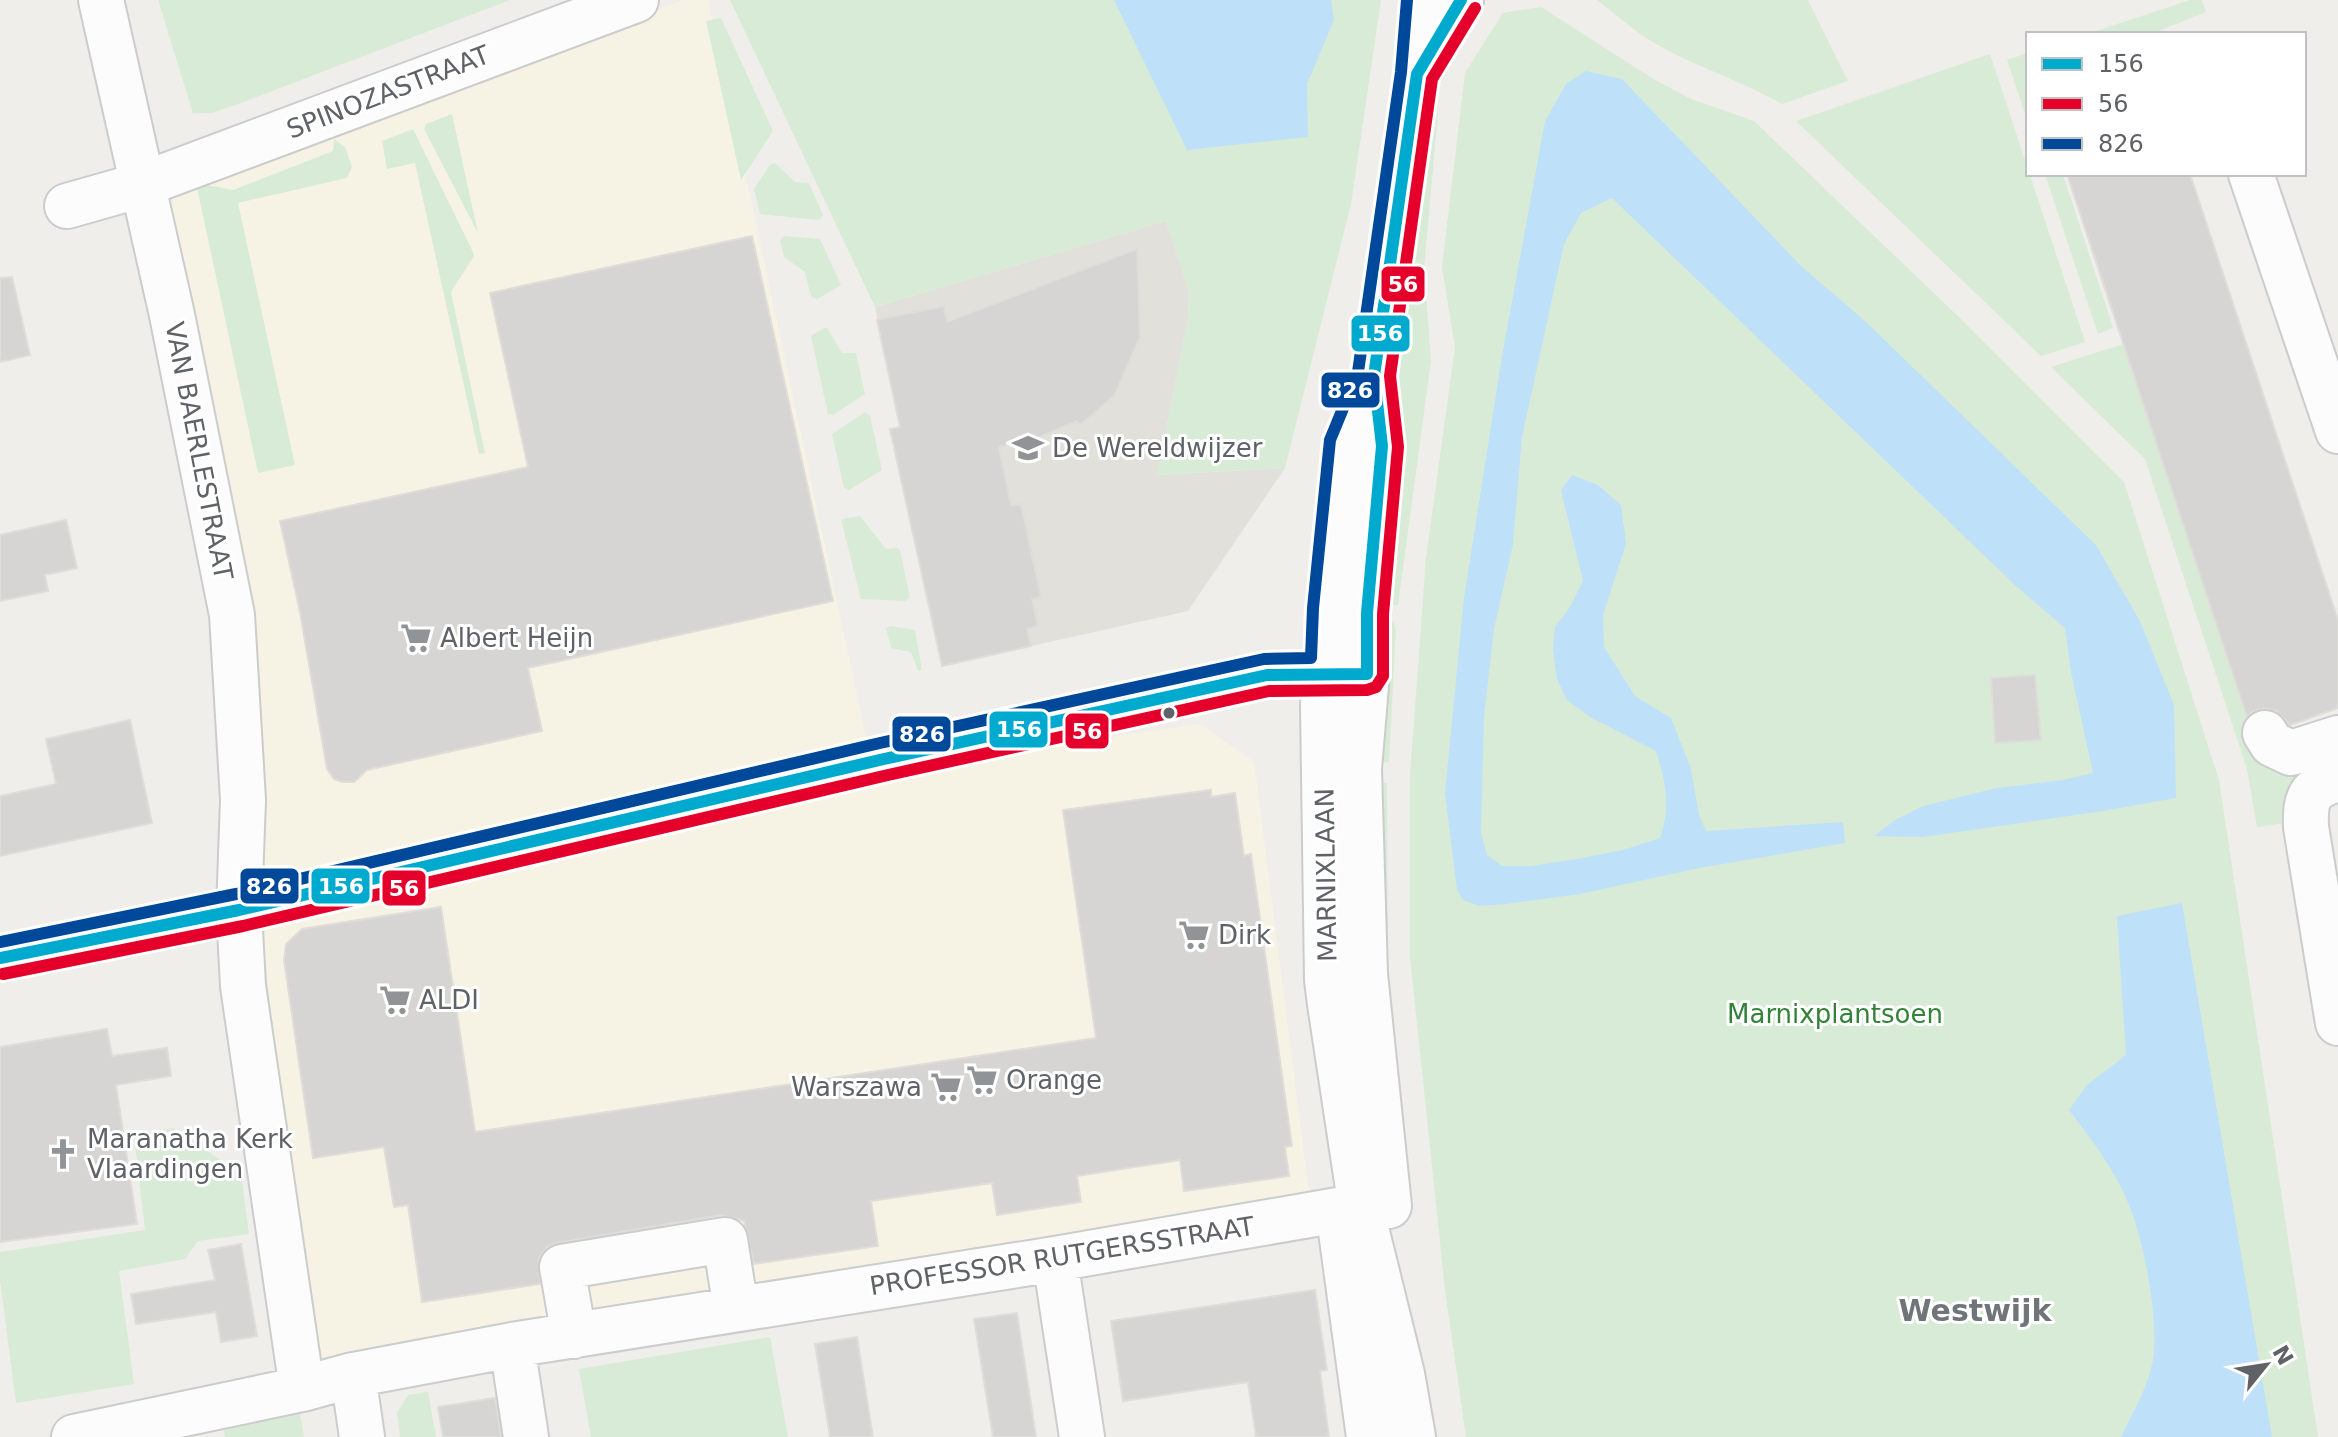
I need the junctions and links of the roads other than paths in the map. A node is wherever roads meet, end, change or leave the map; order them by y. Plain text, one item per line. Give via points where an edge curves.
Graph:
1 (101, 0) edge
2 (636, 0) edge
3 (1423, 0) edge
4 (1461, 0) edge
5 (1417, 74) junction
6 (2252, 176) edge
7 (141, 185) junction
8 (67, 206) dead end
9 (2338, 431) edge
10 (1347, 674) junction
11 (2265, 733) dead end
12 (2338, 738) edge
13 (2338, 779) edge
14 (239, 910) junction
15 (0, 958) edge
16 (2338, 1023) edge
17 (1362, 1207) junction
18 (1055, 1259) junction
19 (736, 1309) junction
20 (574, 1336) junction
21 (512, 1345) junction
22 (353, 1375) junction
23 (302, 1389) junction
24 (74, 1437) edge
25 (362, 1437) edge
26 (526, 1437) edge
27 (1082, 1437) edge
28 (1369, 1437) edge
29 (1413, 1437) edge

1 - 7 street, VAN BAERLESTRAAT
2 - 7 street, SPINOZASTRAAT
3 - 5 street, MARNIXLAAN
4 - 5 street, MARNIXLAAN
5 - 10 street, MARNIXLAAN via 1374,376 1382,446 1367,613
6 - 9 street
7 - 8 street, SPINOZASTRAAT
7 - 14 street, VAN BAERLESTRAAT via 232,615 243,800
10 - 14 street via 1257,677
10 - 17 street, MARNIXLAAN via 1359,769 1365,974
11 - 12 street via 2272,744 2291,753
13 - 16 street via 2317,786 2305,805
14 - 15 street
14 - 23 street, VAN BAERLESTRAAT via 243,986
17 - 18 street, PROFESSOR RUTGERSSTRAAT
17 - 28 street, MARNIXLAAN
17 - 29 street, MARNIXLAAN
18 - 19 street, PROFESSOR RUTGERSSTRAAT
18 - 27 street
19 - 20 street, PROFESSOR RUTGERSSTRAAT
19 - 20 street via 725,1240 562,1267
20 - 21 street, PROFESSOR RUTGERSSTRAAT
21 - 22 street, PROFESSOR RUTGERSSTRAAT
21 - 26 street
22 - 23 street, PROFESSOR RUTGERSSTRAAT
22 - 25 street
23 - 24 street, PROFESSOR RUTGERSSTRAAT

